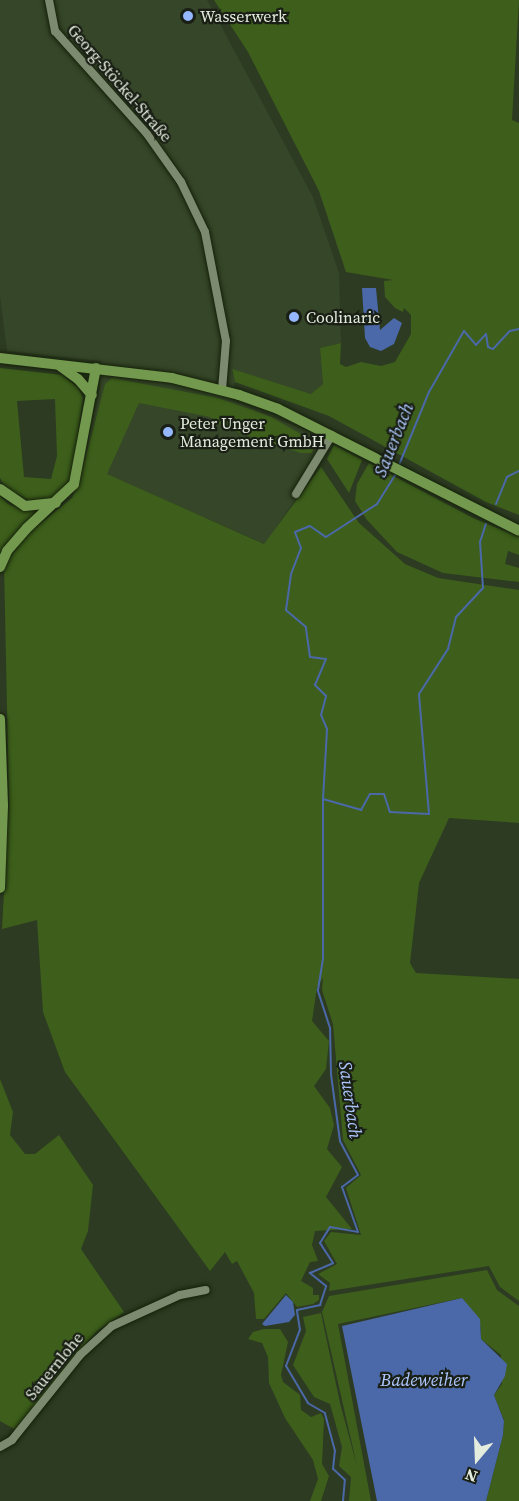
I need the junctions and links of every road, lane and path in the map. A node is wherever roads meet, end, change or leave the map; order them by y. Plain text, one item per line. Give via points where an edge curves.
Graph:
1 (49, 0) edge
2 (6, 359) edge
3 (57, 364) junction
4 (96, 368) junction
5 (222, 390) junction
6 (92, 395) junction
7 (332, 435) junction
8 (0, 489) edge
9 (296, 494) dead end
10 (56, 503) junction
11 (519, 531) edge
12 (0, 567) edge
13 (0, 719) edge
14 (0, 888) edge
15 (206, 1290) dead end
16 (0, 1447) edge

1 - 5 street, Georg-Stöckel-Straße via 55,31 147,134 181,182 205,232 226,341
2 - 3 main road
3 - 4 main road
3 - 6 main road
4 - 5 main road via 172,378
4 - 6 main road
5 - 7 main road via 278,409
6 - 10 main road via 78,474
7 - 9 street
7 - 11 main road
8 - 10 main road via 25,506
10 - 12 main road via 20,536
13 - 14 main road
15 - 16 street, Sauernlohe via 180,1294 112,1326 81,1355 20,1432

